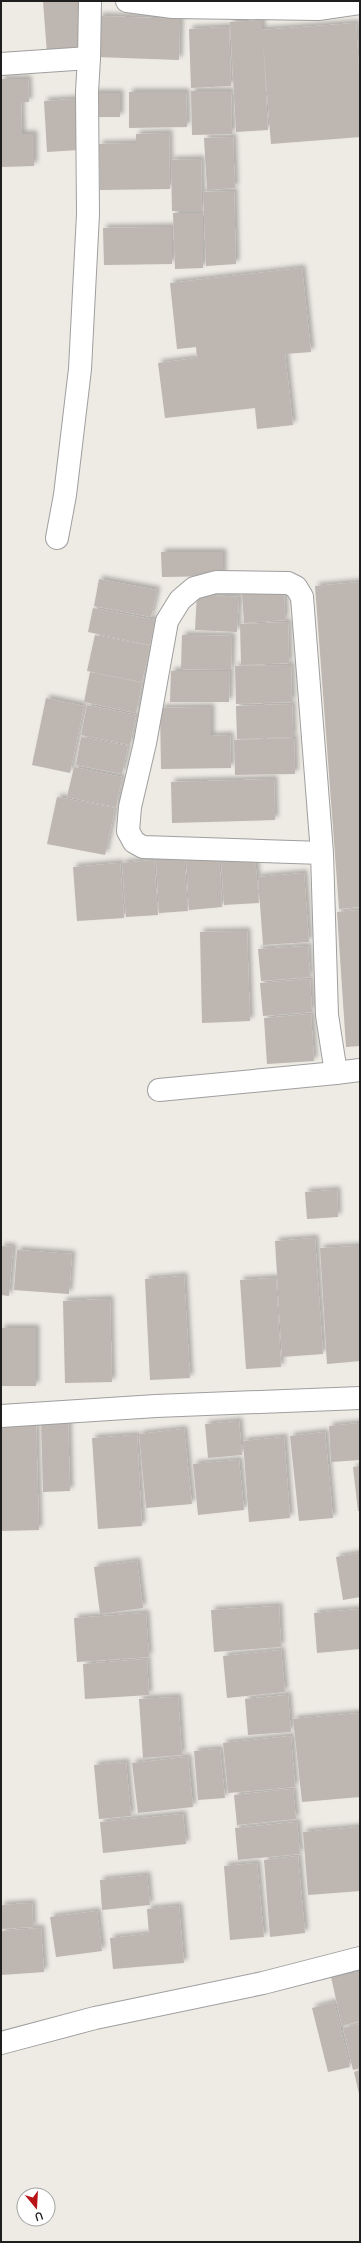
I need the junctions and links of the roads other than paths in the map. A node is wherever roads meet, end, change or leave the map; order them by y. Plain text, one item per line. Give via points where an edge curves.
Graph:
1 (90, 1) edge
2 (127, 1) edge
3 (360, 3) edge
4 (89, 58) junction
5 (1, 64) edge
6 (57, 538) dead end
7 (322, 853) junction
8 (360, 1070) edge
9 (336, 1073) junction
10 (158, 1090) dead end
11 (360, 1398) edge
12 (1, 1416) edge
13 (360, 1958) edge
14 (1, 2043) edge

1 - 4 street
2 - 3 street via 173,7 318,10
4 - 5 street
4 - 6 street via 88,214 80,368 65,495
7 - 7 street via 302,597 296,587 288,583 216,582 194,588 180,600 167,621 145,742 130,807 128,831 134,842 143,847
7 - 9 street via 327,1015
8 - 9 street
9 - 10 street
11 - 12 street via 156,1406
13 - 14 street via 263,1983 95,2018

